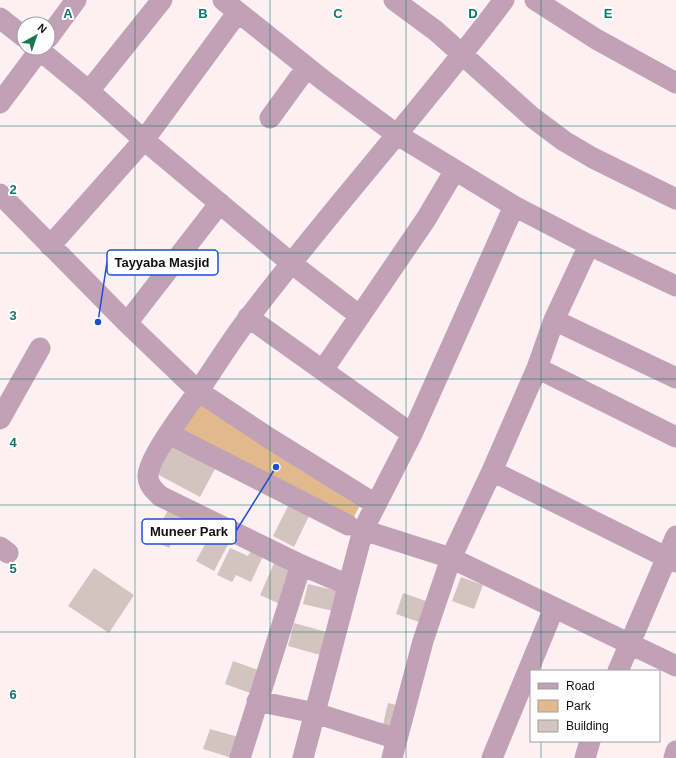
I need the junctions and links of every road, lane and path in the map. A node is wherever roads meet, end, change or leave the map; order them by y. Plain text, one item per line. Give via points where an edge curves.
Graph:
1 (162, 0) edge
2 (394, 0) edge
3 (504, 0) edge
4 (536, 0) edge
5 (71, 2) edge
6 (230, 6) edge
7 (0, 18) edge
8 (56, 21) edge
9 (16, 29) edge
10 (463, 55) junction
11 (30, 56) edge
12 (51, 56) edge
13 (307, 67) junction
14 (676, 83) edge
15 (90, 91) junction
16 (0, 103) edge
17 (270, 118) dead end
18 (396, 134) junction
19 (144, 140) junction
20 (456, 170) junction
21 (0, 194) edge
22 (676, 199) edge
23 (220, 202) junction
24 (514, 206) junction
25 (590, 245) junction
26 (50, 246) junction
27 (291, 263) junction
28 (676, 286) edge
29 (360, 316) junction
30 (248, 317) junction
31 (554, 320) junction
32 (127, 323) junction
33 (40, 348) dead end
34 (536, 368) junction
35 (322, 370) junction
36 (676, 378) edge
37 (198, 391) junction
38 (0, 419) edge
39 (169, 434) junction
40 (412, 434) junction
41 (676, 437) edge
42 (492, 471) junction
43 (375, 504) junction
44 (355, 527) junction
45 (676, 536) edge
46 (451, 558) junction
47 (671, 560) edge
48 (301, 565) junction
49 (348, 586) junction
50 (554, 608) junction
51 (630, 644) junction
52 (676, 666) edge
53 (618, 670) edge
54 (257, 701) junction
55 (315, 713) junction
56 (590, 742) edge
57 (395, 749) edge
58 (676, 751) edge
59 (240, 758) edge
60 (303, 758) edge
61 (492, 758) edge
62 (585, 758) edge
63 (674, 758) edge

1 - 15 street
2 - 10 street
3 - 10 street
4 - 14 street via 596,39
5 - 8 street
6 - 13 street
6 - 19 street
7 - 9 street
10 - 18 street
10 - 22 street via 532,117 564,141
11 - 16 street
12 - 15 street
13 - 17 street
13 - 18 street
15 - 19 street
18 - 20 street
18 - 27 street
19 - 23 street
19 - 26 street
20 - 24 street
20 - 29 street
21 - 26 street
23 - 27 street
23 - 32 street
24 - 25 street
24 - 40 street
25 - 28 street
25 - 31 street
26 - 32 street
27 - 29 street
27 - 30 street
29 - 35 street
30 - 35 street
30 - 37 street
31 - 34 street
31 - 36 street
32 - 37 street
33 - 38 street
34 - 41 street
34 - 42 street
35 - 40 street
37 - 39 street
37 - 43 street
39 - 44 street
39 - 48 street via 152,460 148,475 150,486 160,496
40 - 43 street
42 - 46 street
42 - 47 street
43 - 44 street
44 - 46 street
44 - 49 street
45 - 47 street
46 - 50 street
46 - 57 street via 424,641
47 - 51 street
48 - 49 street
48 - 54 street
49 - 55 street
50 - 51 street
50 - 61 street
51 - 52 street
51 - 53 street
54 - 55 street
54 - 59 street
55 - 57 street
55 - 60 street
56 - 62 street
58 - 63 street

